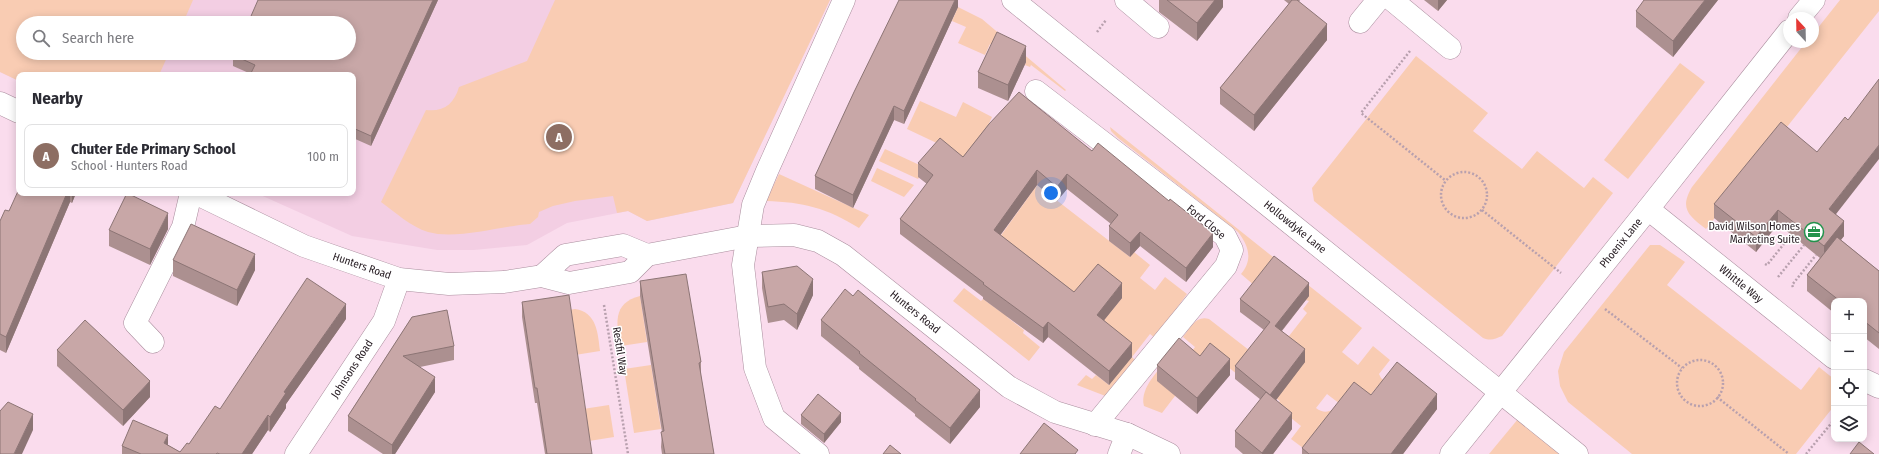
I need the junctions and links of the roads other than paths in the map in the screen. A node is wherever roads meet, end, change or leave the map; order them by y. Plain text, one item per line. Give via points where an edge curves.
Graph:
1 (844, 0) edge
2 (1013, 0) edge
3 (1126, 0) edge
4 (1378, 0) edge
5 (1392, 0) edge
6 (1814, 0) edge
7 (1804, 12) edge
8 (1360, 22) dead end
9 (1158, 27) dead end
10 (1783, 39) edge
11 (1450, 48) dead end
12 (1036, 91) dead end
13 (0, 103) edge
14 (16, 111) edge
15 (190, 196) edge
16 (201, 196) edge
17 (1648, 209) junction
18 (748, 236) junction
19 (647, 255) junction
20 (542, 276) junction
21 (399, 279) junction
22 (153, 342) dead end
23 (1831, 356) edge
24 (1867, 381) edge
25 (1879, 387) edge
26 (1500, 392) junction
27 (1094, 425) junction
28 (1127, 434) junction
29 (296, 454) edge
30 (818, 454) edge
31 (1120, 454) edge
32 (1169, 454) edge
33 (1451, 454) edge
34 (1577, 454) edge

1 - 18 street via 766,171 753,205
2 - 26 street, Hollowdyke Lane
3 - 9 street
4 - 8 street
5 - 11 street
6 - 7 street
10 - 17 street, Phoenix Lane
12 - 27 street, Ford Close via 1225,236 1232,250 1226,266
13 - 14 street
15 - 22 street via 183,227 135,322
16 - 21 street, Hunters Road via 304,246
17 - 23 street, Whittle Way
17 - 26 street, Phoenix Lane
18 - 19 street, Hunters Road
18 - 27 street, Hunters Road via 794,235 818,241 843,255 1009,387 1055,412
18 - 30 street via 743,265 755,368 774,418
19 - 20 street, Hunters Road via 630,272 569,283
19 - 20 street via 623,246 565,255
20 - 21 street, Hunters Road via 504,282 449,284
21 - 29 street, Johnsons Road via 384,321
24 - 25 street
26 - 33 street, Phoenix Lane
26 - 34 street, Hollowdyke Lane
27 - 28 street, Hunters Road
28 - 31 street
28 - 32 street, Hunters Road

